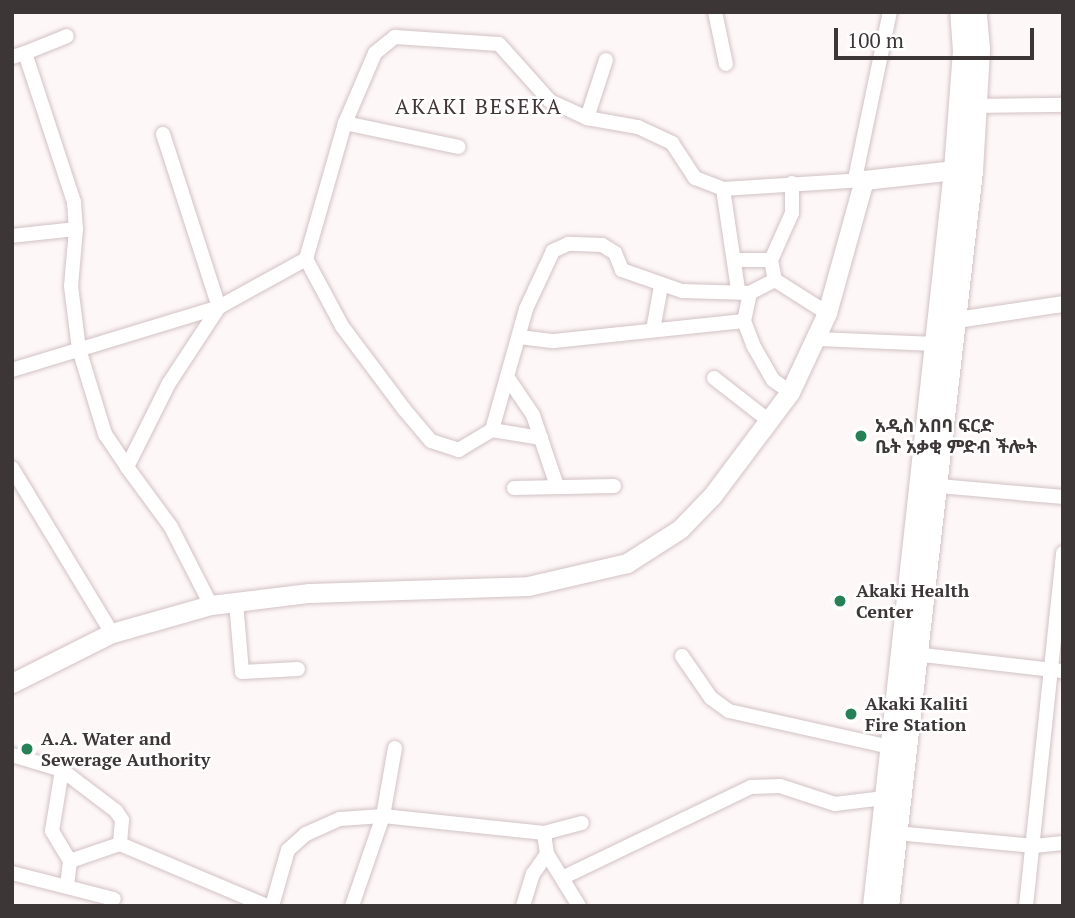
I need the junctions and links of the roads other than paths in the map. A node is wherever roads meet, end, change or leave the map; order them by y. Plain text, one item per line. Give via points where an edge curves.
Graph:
1 (715, 12) edge
2 (890, 12) edge
3 (960, 12) edge
4 (976, 12) edge
5 (67, 36) dead end
6 (19, 55) edge
7 (606, 60) dead end
8 (726, 64) dead end
9 (1063, 105) edge
10 (977, 106) junction
11 (587, 118) junction
12 (345, 122) junction
13 (163, 134) dead end
14 (459, 147) dead end
15 (954, 170) junction
16 (859, 179) junction
17 (792, 183) junction
18 (723, 189) junction
19 (76, 229) junction
20 (12, 236) edge
21 (306, 259) junction
22 (736, 260) junction
23 (771, 260) junction
24 (775, 280) junction
25 (661, 286) junction
26 (744, 291) junction
27 (1063, 304) edge
28 (219, 307) junction
29 (827, 313) junction
30 (744, 320) junction
31 (946, 322) junction
32 (653, 330) junction
33 (519, 337) junction
34 (818, 339) junction
35 (935, 344) junction
36 (79, 349) junction
37 (12, 370) edge
38 (714, 377) dead end
39 (510, 380) junction
40 (790, 392) junction
41 (769, 421) junction
42 (492, 430) junction
43 (541, 438) junction
44 (127, 467) junction
45 (12, 468) edge
46 (556, 483) junction
47 (927, 484) junction
48 (614, 486) dead end
49 (514, 488) dead end
50 (1063, 497) edge
51 (1063, 553) edge
52 (236, 602) junction
53 (211, 605) junction
54 (112, 634) junction
55 (915, 654) junction
56 (682, 656) dead end
57 (298, 669) dead end
58 (1058, 670) edge
59 (12, 683) edge
60 (890, 747) junction
61 (395, 748) dead end
62 (12, 755) edge
63 (61, 770) junction
64 (884, 798) junction
65 (383, 816) junction
66 (582, 823) dead end
67 (544, 833) junction
68 (896, 833) junction
69 (1063, 843) edge
70 (120, 844) junction
71 (1034, 846) junction
72 (547, 854) junction
73 (70, 861) junction
74 (12, 873) edge
75 (564, 877) junction
76 (66, 884) junction
77 (114, 899) dead end
78 (267, 906) edge
79 (272, 906) edge
80 (352, 906) edge
81 (523, 906) edge
82 (579, 906) edge
83 (873, 906) edge
84 (888, 906) edge
85 (1026, 906) edge

1 - 8 street
2 - 16 street
3 - 15 main road
4 - 10 main road
5 - 6 street
6 - 19 street via 74,202
7 - 11 street
9 - 10 street
10 - 31 main road
11 - 12 street via 538,92 499,44 412,36 395,37 375,53
11 - 18 street via 638,127 672,143 695,178
12 - 14 street
12 - 21 street
13 - 28 street
15 - 16 main road
15 - 31 main road
16 - 17 street
16 - 29 main road
17 - 18 street
17 - 23 street via 792,213
18 - 22 street
19 - 20 street
19 - 36 street via 71,286
21 - 28 street
21 - 42 street via 342,326 431,441 459,450 482,442
22 - 23 street
22 - 26 street
23 - 24 street
24 - 26 street
24 - 29 street
25 - 26 street via 682,291
25 - 32 street
25 - 33 street via 622,270 611,248 568,244 545,260
26 - 30 street
27 - 31 street
28 - 36 street
28 - 44 street via 169,383
29 - 34 main road
30 - 32 street
30 - 40 street via 763,367
31 - 35 main road
31 - 47 main road
32 - 33 street via 554,341
33 - 39 street
34 - 35 street
34 - 40 main road
35 - 47 main road
36 - 37 street
36 - 44 street via 105,434
38 - 41 street
39 - 42 street
39 - 43 street
40 - 41 main road
41 - 52 main road via 742,460 680,529 627,563 528,586 309,593
42 - 43 street
43 - 46 street
44 - 53 street via 171,527
45 - 54 street
46 - 48 street
46 - 49 street
47 - 50 street
47 - 55 main road
47 - 60 main road
51 - 58 street
52 - 53 main road
52 - 57 street via 237,660 242,672
53 - 54 main road
54 - 59 main road
55 - 58 street
55 - 68 main road
56 - 60 street via 710,698 729,710
58 - 71 street
60 - 64 main road
61 - 65 street
62 - 63 street
63 - 70 street via 116,811 122,820
63 - 73 street via 52,831
64 - 75 street via 835,804 780,786 751,787
64 - 83 main road
65 - 67 street
65 - 79 street via 340,819 296,840 288,850
65 - 80 street
66 - 67 street
67 - 72 street
68 - 71 street
68 - 84 main road
69 - 71 street
70 - 73 street
70 - 78 street
71 - 85 street
72 - 75 street
72 - 81 street via 533,874
73 - 76 street
74 - 76 street
75 - 82 street
76 - 77 street

